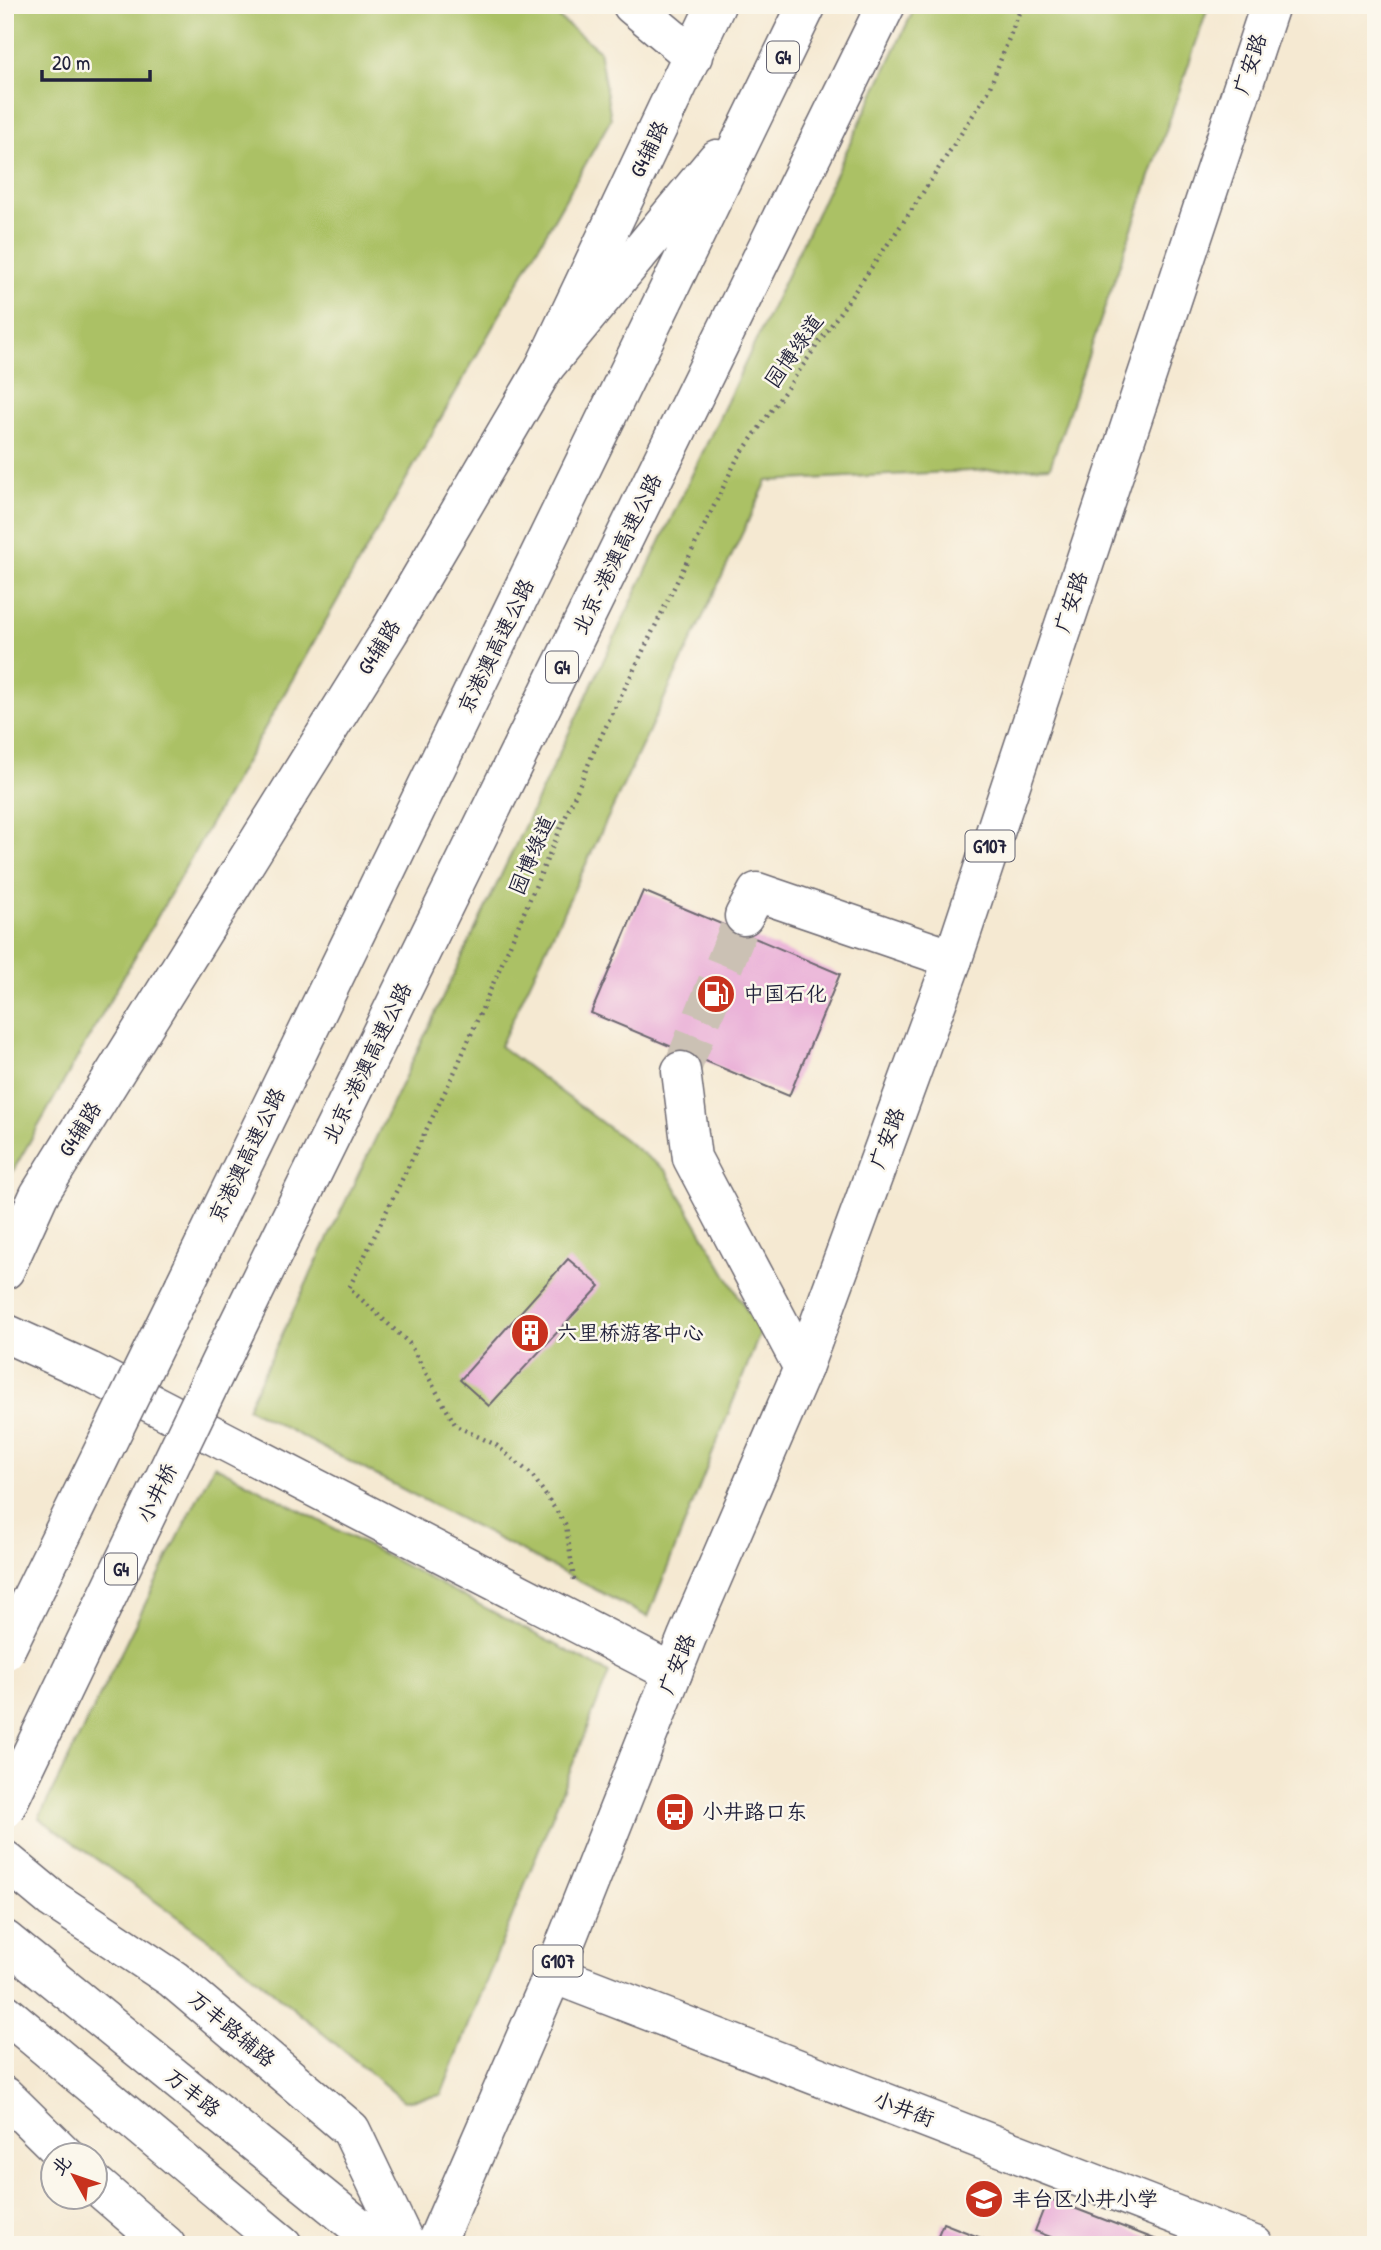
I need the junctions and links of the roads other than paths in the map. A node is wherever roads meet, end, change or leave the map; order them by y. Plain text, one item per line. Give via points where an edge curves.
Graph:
1 (632, 5) edge
2 (716, 5) edge
3 (807, 5) edge
4 (886, 5) edge
5 (1270, 5) edge
6 (693, 56) junction
7 (758, 109) junction
8 (544, 368) junction
9 (744, 916) tunnel mouth
10 (953, 959) junction
11 (681, 1071) tunnel mouth
12 (5, 1270) edge
13 (236, 1329) joint
14 (5, 1333) edge
15 (803, 1368) junction
16 (5, 1651) edge
17 (673, 1673) junction
18 (5, 1809) edge
19 (5, 1860) edge
20 (5, 1940) edge
21 (553, 1974) junction
22 (5, 2013) edge
23 (5, 2096) edge
24 (53, 2142) edge
25 (108, 2195) edge
26 (166, 2245) edge
27 (283, 2245) edge
28 (381, 2245) edge
29 (406, 2245) edge
30 (435, 2245) edge
31 (1254, 2245) edge

1 - 6 main road
2 - 6 main road, G4辅路
3 - 7 main road, 京港澳高速公路 / G4
4 - 13 main road, 北京-港澳高速公路 / G4
5 - 10 main road, 广安路 / G107
6 - 8 main road, G4辅路
7 - 8 main road
7 - 16 main road, 京港澳高速公路 / G4, bridge
8 - 12 main road, G4辅路 via 389,632 39,1195
9 - 10 main road via 757,892
10 - 15 main road, 广安路 / G107
11 - 15 main road via 692,1158
13 - 18 main road, 小井桥 / G4, bridge
14 - 17 main road via 89,1371
15 - 17 main road, 广安路 / G107
17 - 21 main road, 广安路 / G107
19 - 29 main road, 万丰路辅路 via 52,1899 173,1979 351,2130
20 - 28 main road, 万丰路
21 - 30 main road, 广安路 / G107
21 - 31 main road, 小井街
22 - 27 main road
23 - 24 main road
25 - 26 main road

